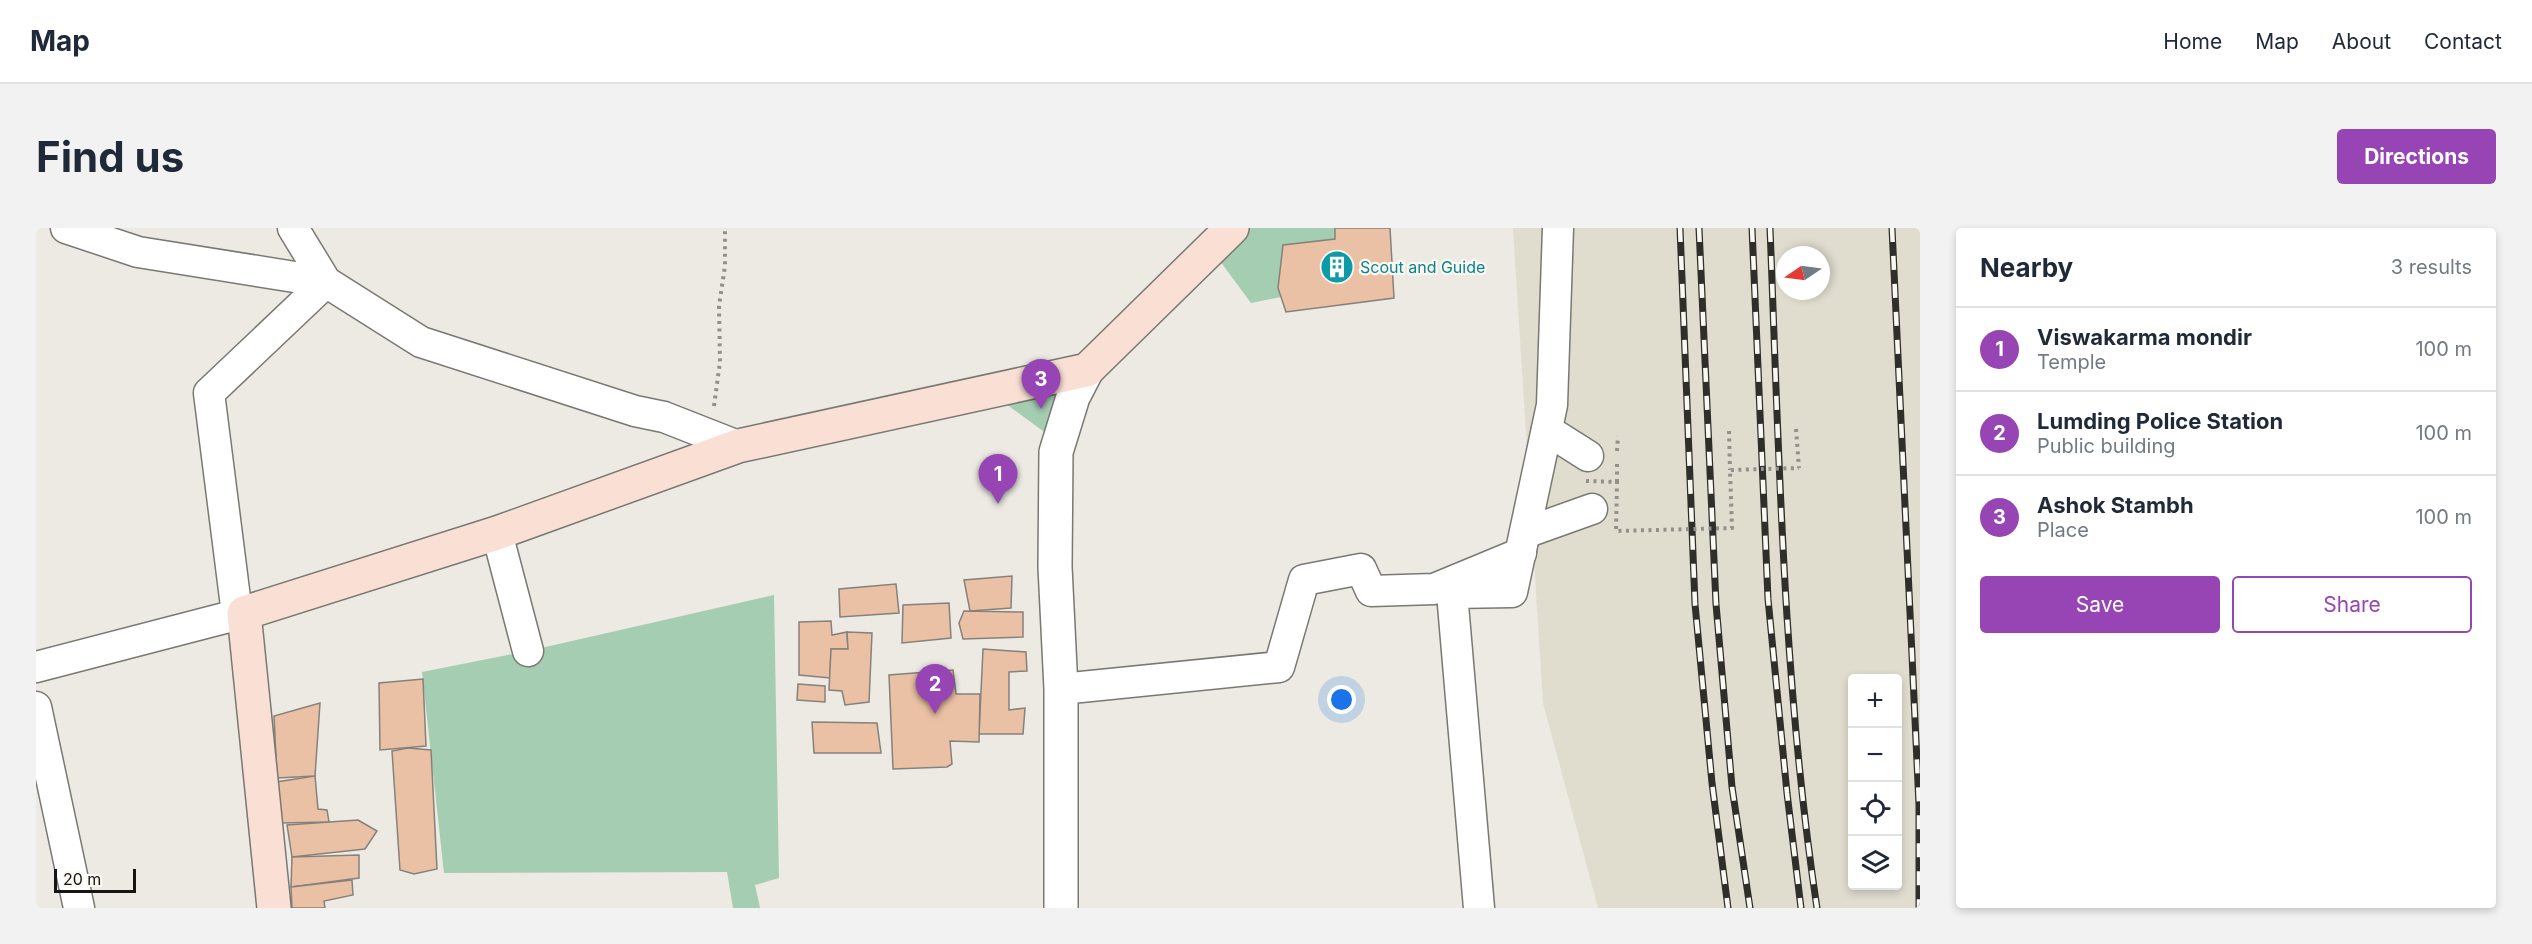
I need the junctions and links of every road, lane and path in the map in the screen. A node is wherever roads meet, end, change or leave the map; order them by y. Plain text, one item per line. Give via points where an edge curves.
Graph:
1 (66, 228) edge
2 (293, 228) edge
3 (725, 228) edge
4 (1232, 228) edge
5 (1558, 228) edge
6 (326, 282) junction
7 (1087, 370) junction
8 (1796, 429) dead end
9 (1547, 430) junction
10 (1729, 430) dead end
11 (724, 441) junction
12 (1730, 470) junction
13 (1589, 482) junction
14 (497, 533) junction
15 (1523, 543) junction
16 (240, 613) junction
17 (528, 651) dead end
18 (36, 667) edge
19 (1060, 689) junction
20 (36, 707) edge
21 (79, 908) edge
22 (274, 908) edge
23 (1061, 908) edge
24 (1479, 908) edge

1 - 6 street via 138,252
2 - 6 street
3 - 11 path via 719,306
4 - 7 main road
5 - 9 street via 1552,405
6 - 11 street via 421,342 664,417
6 - 16 street via 209,393
7 - 11 main road
7 - 19 street via 1073,397 1056,452
8 - 12 path, bridge via 1799,468
9 - 13 street
9 - 15 street
10 - 12 path
11 - 14 main road
12 - 13 path, bridge via 1732,528 1616,531 1617,482
13 - 15 street
14 - 16 main road
14 - 17 street
15 - 19 street via 1434,590 1371,591 1361,569 1304,580 1279,667
15 - 24 street via 1512,592 1452,593
16 - 18 street
16 - 22 main road
19 - 23 street via 1051,720
20 - 21 street

